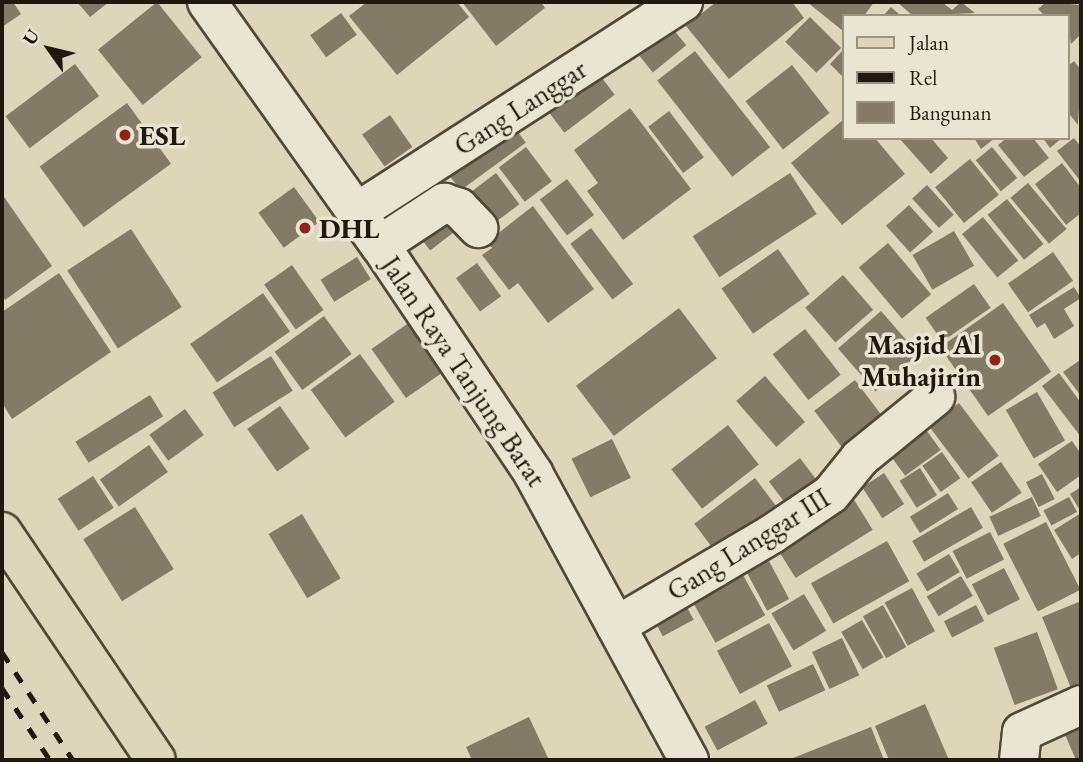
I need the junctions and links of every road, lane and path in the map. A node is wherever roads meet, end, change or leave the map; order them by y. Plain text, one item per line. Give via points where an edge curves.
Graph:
1 (207, 2) edge
2 (683, 2) edge
3 (357, 212) junction
4 (478, 228) dead end
5 (380, 245) junction
6 (935, 397) dead end
7 (2, 532) edge
8 (616, 626) junction
9 (1081, 705) edge
10 (156, 760) edge
11 (689, 760) edge
12 (1019, 760) edge

1 - 3 street, Jalan Raya Tanjung Barat
2 - 3 street, Gang Langgar
3 - 5 street, Jalan Raya Tanjung Barat
4 - 5 street via 459,208 444,203
5 - 8 street, Jalan Raya Tanjung Barat via 533,472
6 - 8 street, Gang Langgar III via 883,437 831,494
7 - 10 main road
8 - 11 street, Jalan Raya Tanjung Barat
9 - 12 street via 1022,732

